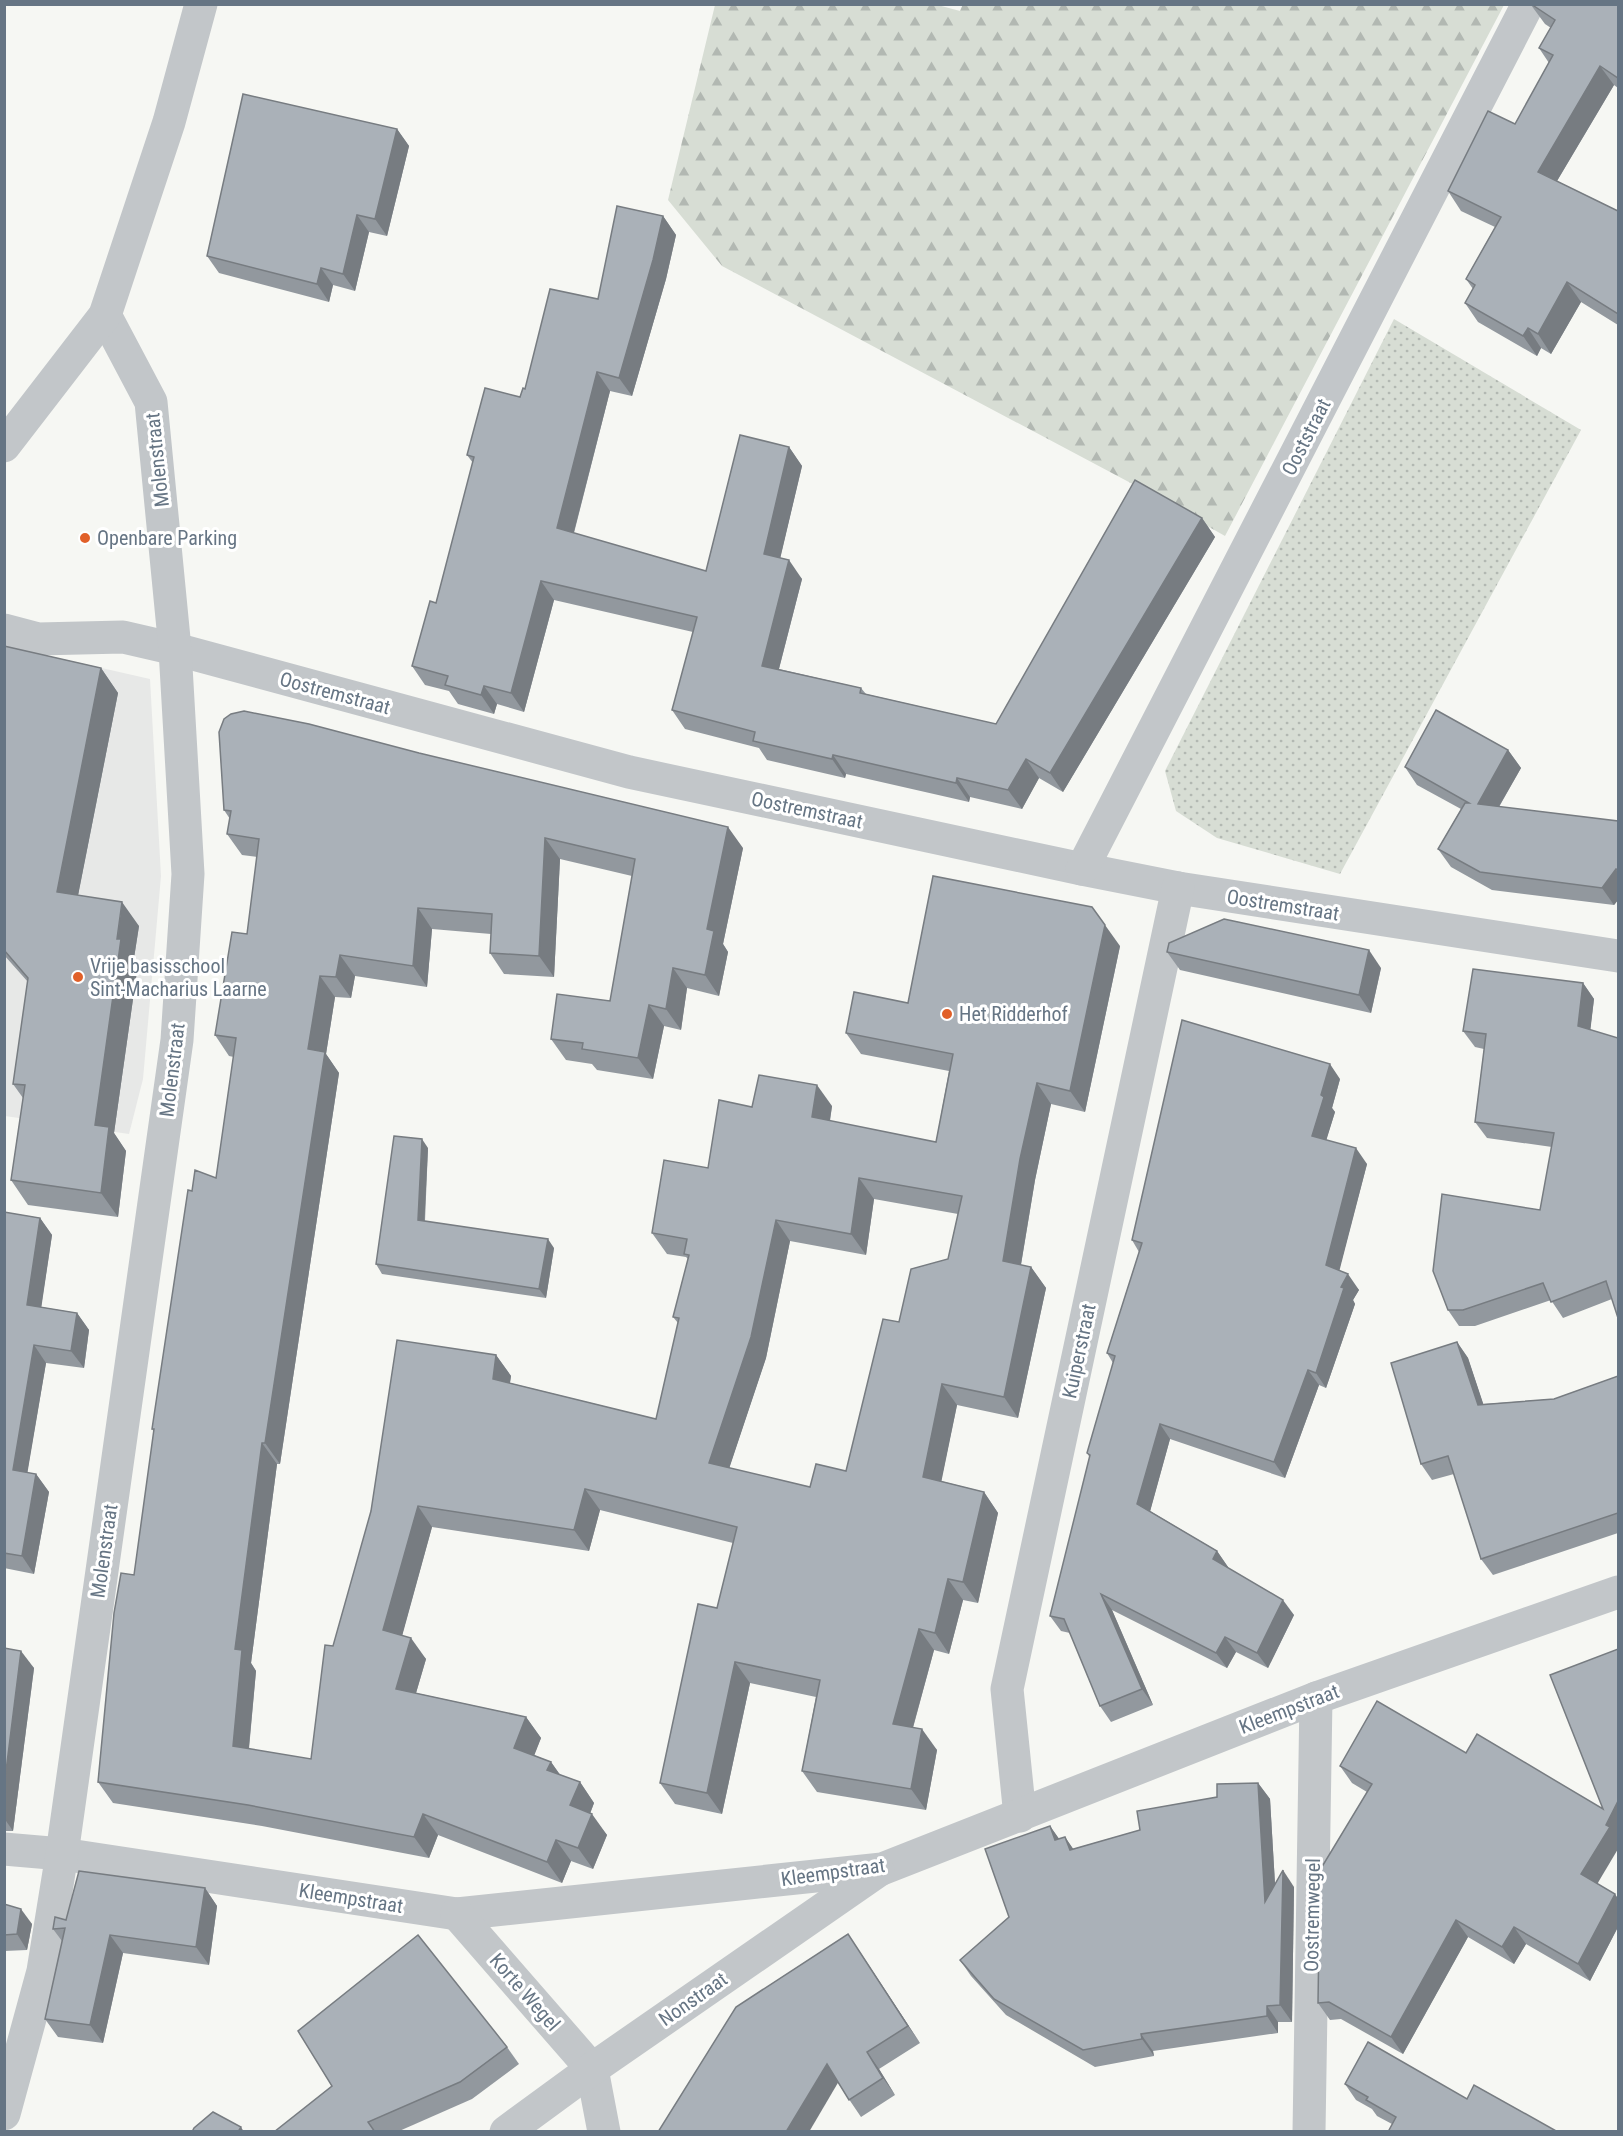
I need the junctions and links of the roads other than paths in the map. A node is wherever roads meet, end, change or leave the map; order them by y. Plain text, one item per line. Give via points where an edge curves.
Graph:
1 (201, 4) edge
2 (1528, 4) edge
3 (105, 315) junction
4 (4, 446) edge
5 (4, 630) edge
6 (176, 650) junction
7 (1082, 869) junction
8 (1178, 888) junction
9 (1618, 956) edge
10 (1618, 1592) edge
11 (1316, 1698) junction
12 (1020, 1816) junction
13 (4, 1849) edge
14 (62, 1854) junction
15 (882, 1869) junction
16 (457, 1914) junction
17 (592, 2069) junction
18 (4, 2114) edge
19 (506, 2132) edge
20 (604, 2132) edge
21 (1309, 2132) edge

1 - 3 street via 169,122
2 - 7 street, Ooststraat
3 - 4 street
3 - 6 street, Molenstraat via 151,402
5 - 6 street, Oostremstraat via 38,639 123,637
6 - 7 street, Oostremstraat via 629,772
6 - 14 street, Molenstraat via 188,874 177,1040
7 - 8 street, Oostremstraat
8 - 9 street, Oostremstraat
8 - 12 street, Kuiperstraat via 1007,1689
10 - 11 street, Kleempstraat
11 - 12 street, Kleempstraat
11 - 21 street, Oostremwegel
12 - 15 street, Kleempstraat
13 - 14 street, Kleempstraat
14 - 16 street, Kleempstraat
14 - 18 street, Molenstraat via 43,1971
15 - 16 street, Kleempstraat
15 - 17 street, Nonstraat
16 - 17 street, Korte Wegel
17 - 19 street, Nonstraat
17 - 20 street

